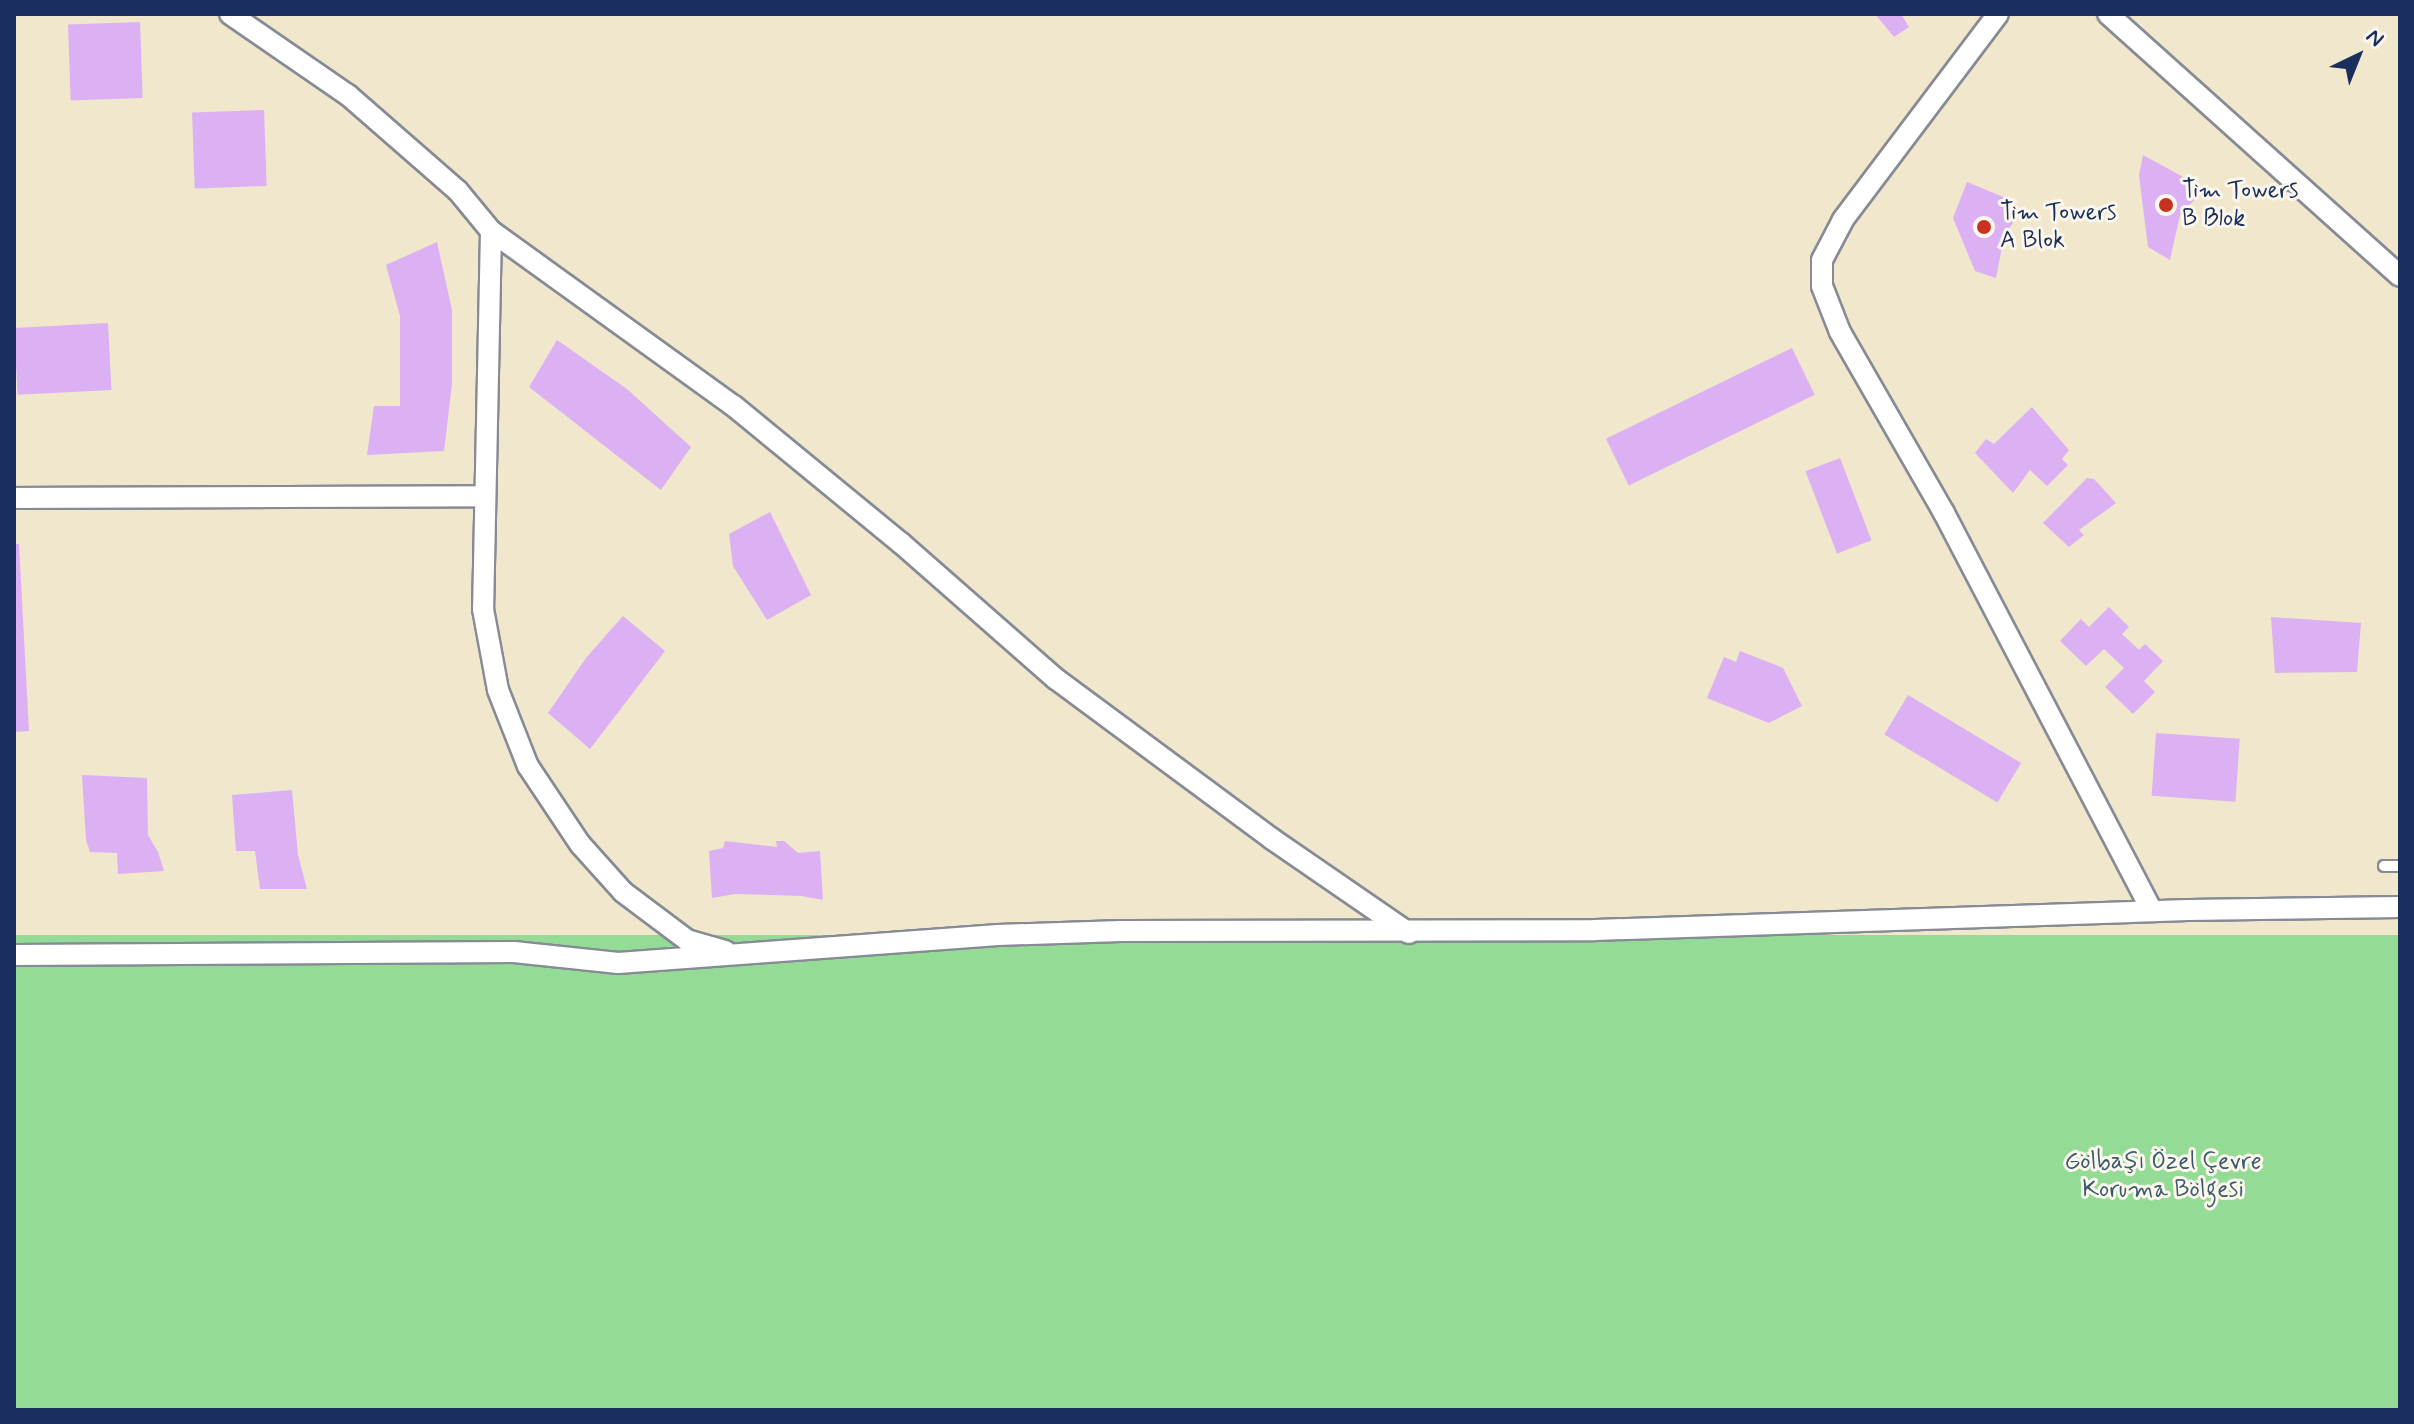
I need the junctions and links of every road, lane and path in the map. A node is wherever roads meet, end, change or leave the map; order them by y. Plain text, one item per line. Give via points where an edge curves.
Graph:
1 (230, 14) edge
2 (1998, 14) edge
3 (2108, 14) edge
4 (491, 231) junction
5 (2400, 276) edge
6 (485, 496) junction
7 (14, 498) edge
8 (2384, 866) dead end
9 (2400, 866) edge
10 (2400, 907) edge
11 (2152, 911) junction
12 (1409, 933) junction
13 (14, 955) edge
14 (741, 956) junction

1 - 4 street via 348,95 458,191
2 - 11 street via 1843,220 1822,260 1822,286 1840,332 1951,526
3 - 5 street
4 - 6 street
4 - 12 street via 734,406 1056,679
6 - 7 street
6 - 14 street via 483,609 498,690 528,766 580,844 623,892 687,940
8 - 9 lane
10 - 11 street
11 - 12 street
12 - 14 street via 1181,930 998,935
13 - 14 street via 514,952 618,963

